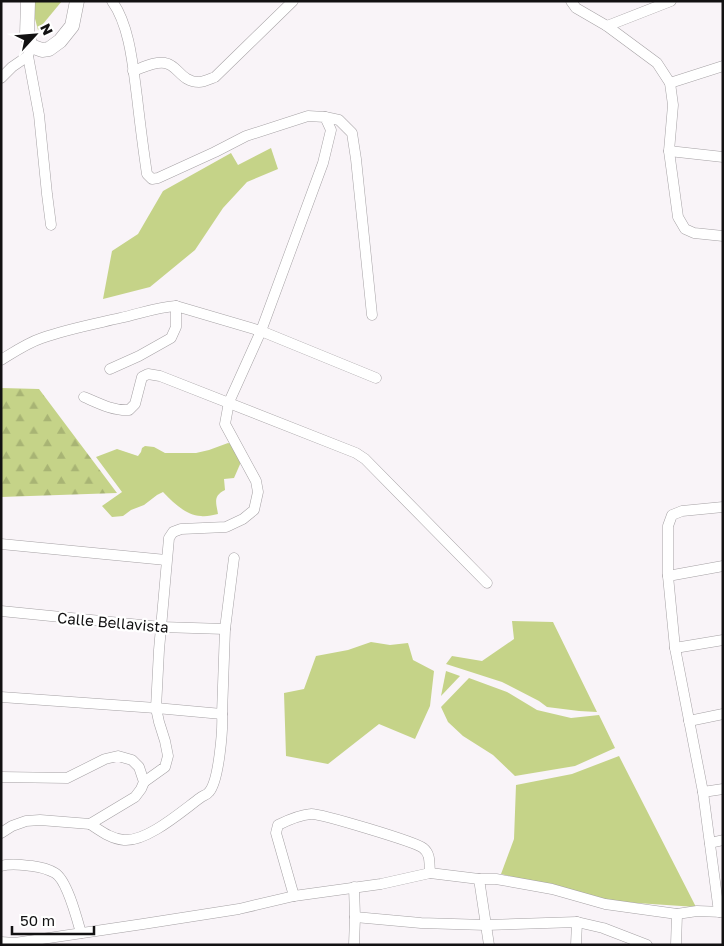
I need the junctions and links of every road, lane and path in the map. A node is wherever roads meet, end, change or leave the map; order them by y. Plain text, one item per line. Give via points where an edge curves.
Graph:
1 (28, 1) edge
2 (77, 1) edge
3 (112, 1) edge
4 (293, 1) edge
5 (571, 1) edge
6 (671, 1) edge
7 (607, 26) junction
8 (30, 51) junction
9 (723, 66) edge
10 (133, 71) junction
11 (1, 78) edge
12 (670, 83) junction
13 (325, 117) junction
14 (669, 152) junction
15 (723, 156) edge
16 (51, 225) dead end
17 (723, 236) edge
18 (176, 306) junction
19 (372, 315) dead end
20 (261, 332) junction
21 (1, 360) edge
22 (110, 369) dead end
23 (376, 378) dead end
24 (84, 397) dead end
25 (229, 402) junction
26 (723, 507) edge
27 (1, 544) edge
28 (234, 558) dead end
29 (166, 560) junction
30 (723, 566) edge
31 (668, 576) junction
32 (487, 583) dead end
33 (1, 611) edge
34 (161, 627) junction
35 (226, 629) junction
36 (723, 640) edge
37 (675, 648) junction
38 (1, 697) edge
39 (156, 708) junction
40 (222, 714) junction
41 (723, 714) edge
42 (689, 721) junction
43 (1, 777) edge
44 (144, 782) junction
45 (723, 789) edge
46 (703, 792) junction
47 (90, 824) junction
48 (1, 834) edge
49 (723, 840) edge
50 (710, 843) junction
51 (1, 866) edge
52 (430, 873) junction
53 (479, 879) junction
54 (354, 887) junction
55 (294, 896) junction
56 (721, 912) edge
57 (677, 914) junction
58 (356, 917) junction
59 (577, 922) junction
60 (486, 925) junction
61 (82, 933) junction
62 (1, 942) edge
63 (354, 945) edge
64 (488, 945) edge
65 (576, 945) edge
66 (647, 945) edge
67 (676, 945) edge

1 - 8 main road
2 - 8 main road via 72,26 60,41 49,49
3 - 10 street via 122,18
4 - 10 street via 215,77 200,82 186,79 167,63
5 - 7 street via 576,8
6 - 7 street
7 - 12 street via 656,63
8 - 11 street
8 - 16 street
9 - 12 street
10 - 13 street via 147,174 152,179 246,136 308,116
12 - 14 street via 673,105
13 - 19 street via 339,120 352,133
13 - 20 street via 331,130 323,163
14 - 15 street
14 - 17 street via 678,217 685,229
18 - 20 street
18 - 21 street via 41,338
18 - 22 street via 176,327 171,338
20 - 23 street
20 - 25 street
24 - 25 street via 121,411 129,410 135,404 142,377 148,374
25 - 29 street via 224,424 256,481 258,492 254,510 226,527 173,532 168,538
25 - 32 street via 356,453
26 - 31 street via 672,515 668,526
27 - 29 street
28 - 35 street
29 - 34 street
30 - 31 street
31 - 37 street
33 - 34 street, Calle Bellavista
34 - 35 street, Calle Bellavista
34 - 39 street
35 - 40 street
36 - 37 street
37 - 42 street
38 - 39 street
39 - 40 street
39 - 44 street via 168,756 165,766
40 - 47 street via 219,763 210,792 165,825 142,836 126,840 111,837
41 - 42 street
42 - 46 street
43 - 44 street via 67,778 118,756 132,760 139,767
44 - 47 street via 135,797
45 - 46 street
46 - 50 street
47 - 48 street via 26,821
49 - 50 street
50 - 56 street
51 - 61 street via 12,863 56,873 67,890
52 - 53 street
52 - 54 street
52 - 55 street via 429,855 422,847 313,814 295,817 278,825 276,833
53 - 57 street via 552,888 605,904
53 - 60 street
54 - 55 street
54 - 58 street
55 - 61 street
56 - 57 street
57 - 67 street
58 - 60 street
58 - 63 street
59 - 60 street
59 - 65 street
59 - 66 street
60 - 64 street
61 - 62 street via 15,943

